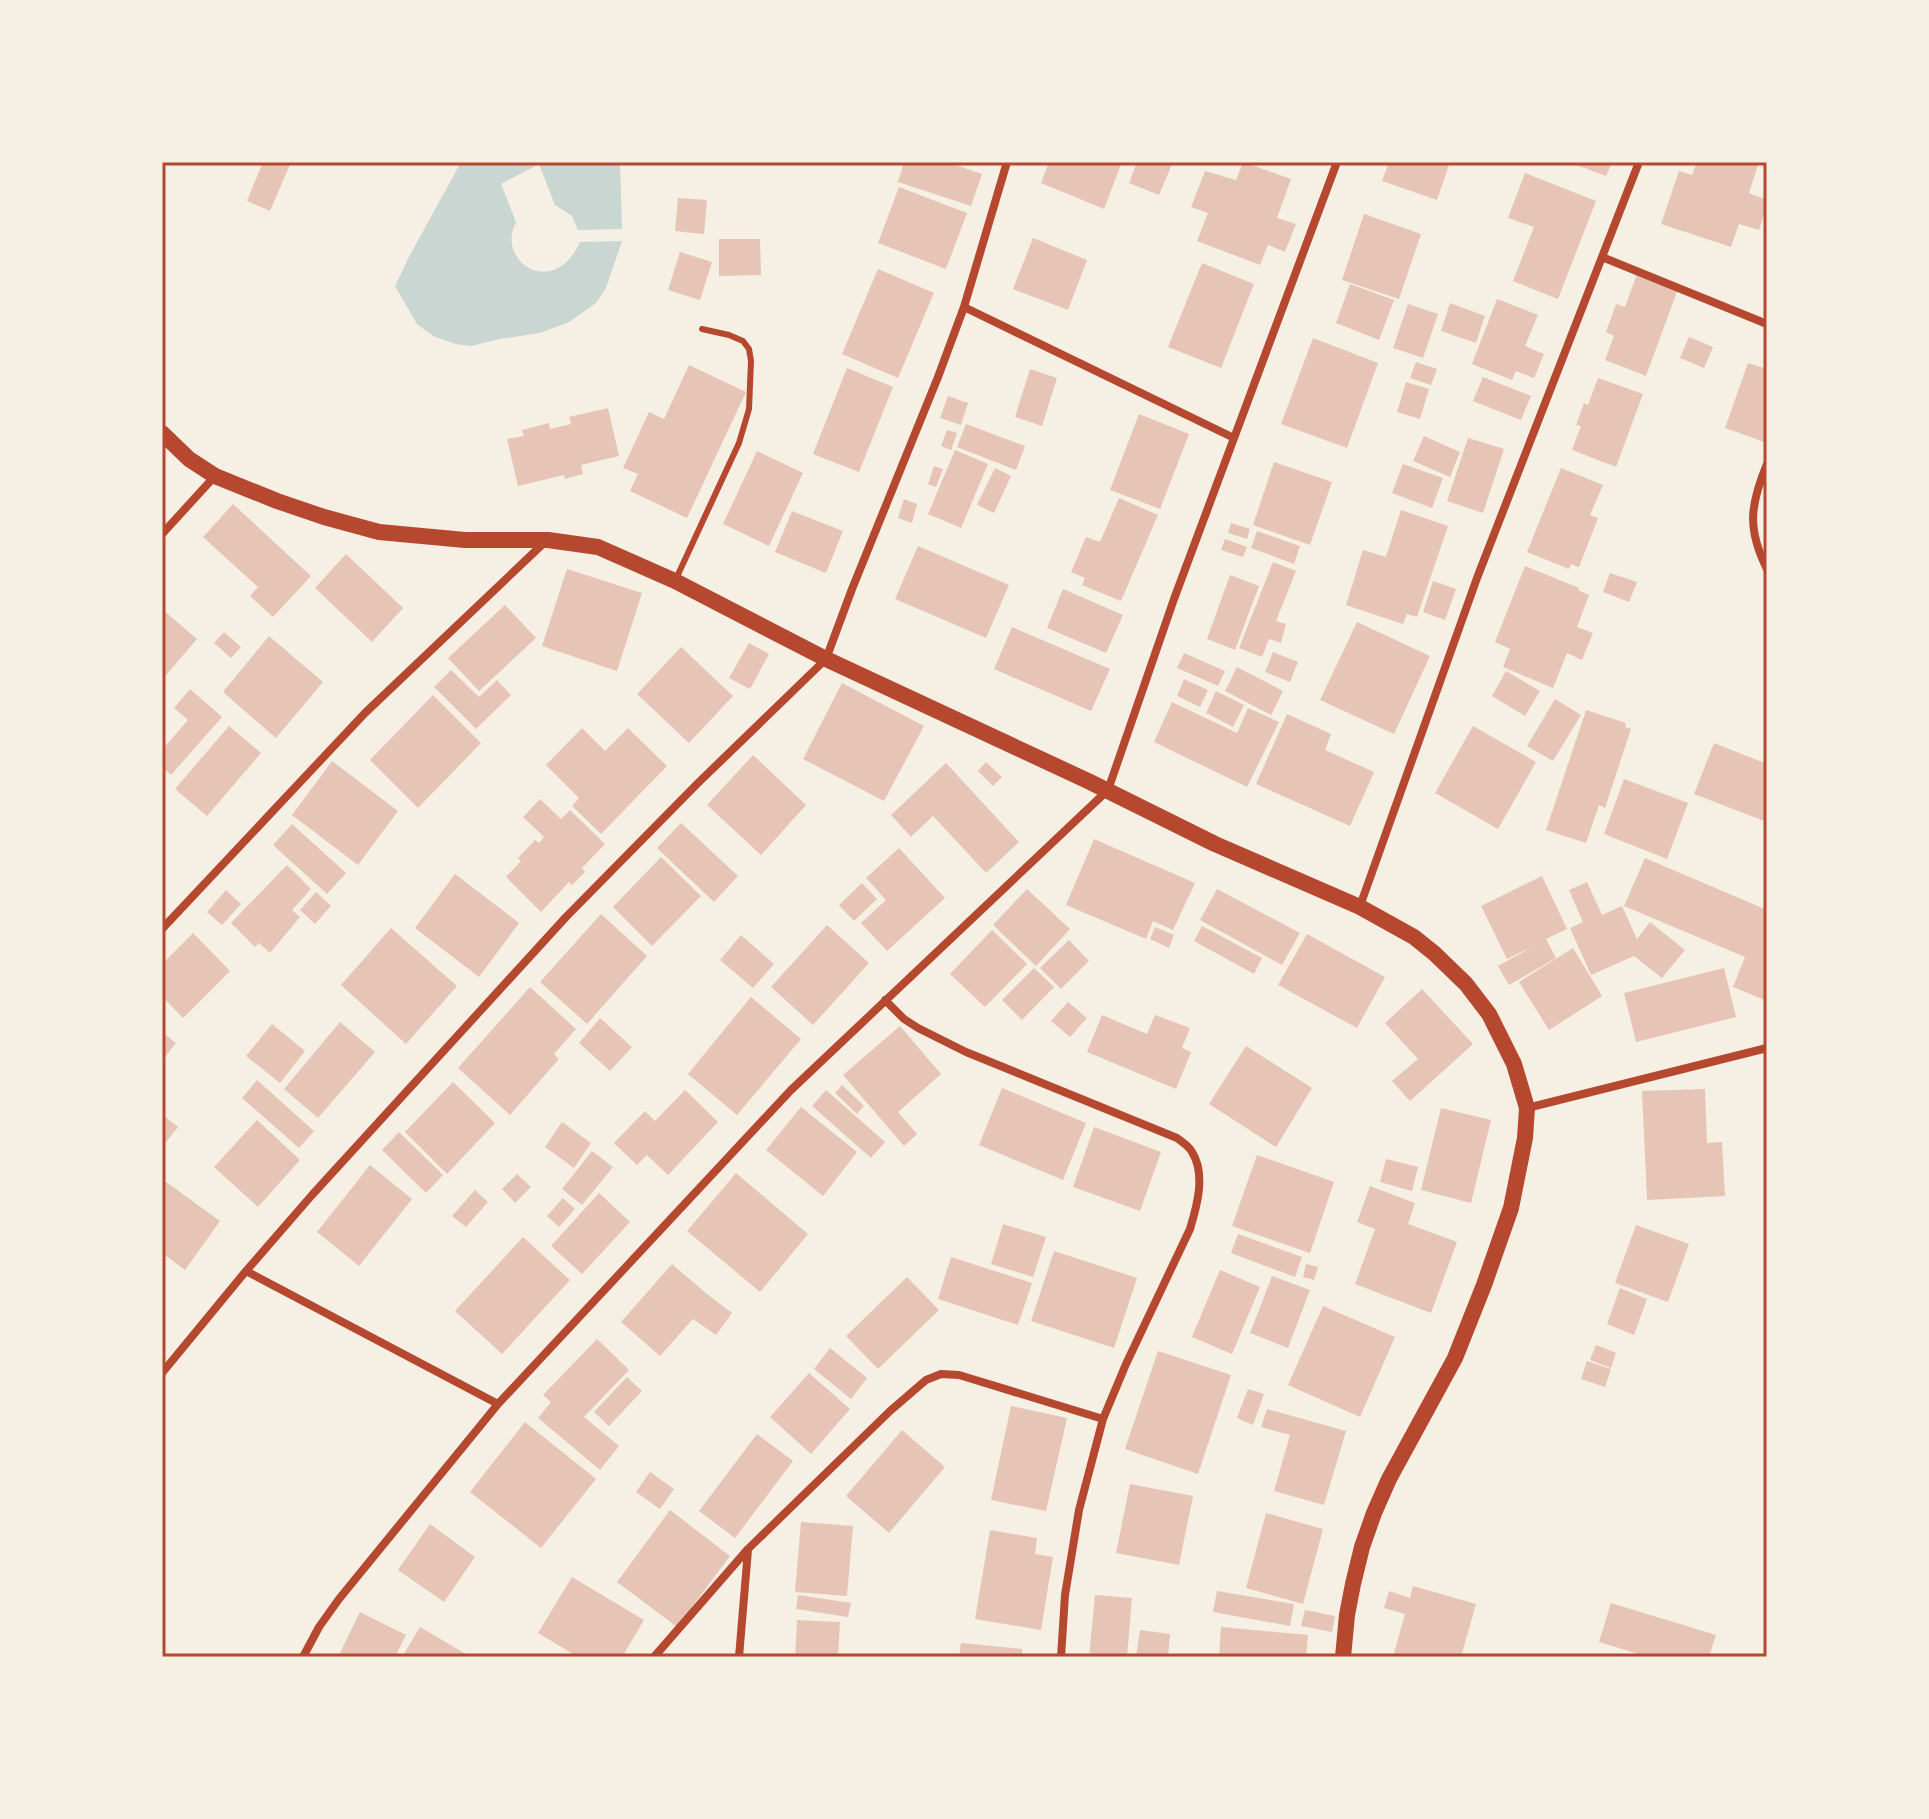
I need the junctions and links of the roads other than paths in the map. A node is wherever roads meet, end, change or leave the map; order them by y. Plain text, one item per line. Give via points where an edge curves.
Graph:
1 (1007, 162) edge
2 (1337, 162) edge
3 (1639, 162) edge
4 (1602, 257) junction
5 (964, 307) junction
6 (1767, 324) edge
7 (702, 329) dead end
8 (162, 433) edge
9 (1234, 438) junction
10 (1767, 464) edge
11 (215, 476) junction
12 (162, 534) edge
13 (548, 540) junction
14 (1767, 569) edge
15 (675, 581) junction
16 (826, 659) junction
17 (1108, 790) junction
18 (1360, 907) junction
19 (162, 929) edge
20 (885, 1000) junction
21 (1767, 1048) edge
22 (1527, 1108) junction
23 (246, 1271) junction
24 (162, 1373) edge
25 (498, 1404) junction
26 (1103, 1419) junction
27 (748, 1549) junction
28 (303, 1657) edge
29 (654, 1657) edge
30 (739, 1657) edge
31 (1061, 1657) edge
32 (1343, 1657) edge

1 - 5 street
2 - 9 street
3 - 4 street
4 - 6 street
4 - 18 street via 1477,578
5 - 9 street
5 - 16 street
7 - 15 lane via 729,335 749,349 749,409 739,443
8 - 11 main road
9 - 17 street
10 - 14 street via 1752,528
11 - 12 street
11 - 13 main road via 379,532
13 - 15 main road via 598,547
13 - 19 street via 365,713
15 - 16 main road
16 - 17 main road
16 - 23 street via 566,917
17 - 18 main road
17 - 20 street
18 - 22 main road via 1414,937 1466,984 1489,1014 1514,1064
20 - 25 street via 791,1090
20 - 26 street via 935,1037 1177,1138 1191,1151 1199,1186 1190,1229
21 - 22 street
22 - 32 main road via 1511,1208 1484,1285 1455,1358 1370,1524 1353,1584
23 - 24 street
23 - 25 street
25 - 28 street via 339,1599
26 - 27 street via 941,1374 890,1411
26 - 31 street via 1079,1510
27 - 29 street
27 - 30 street

